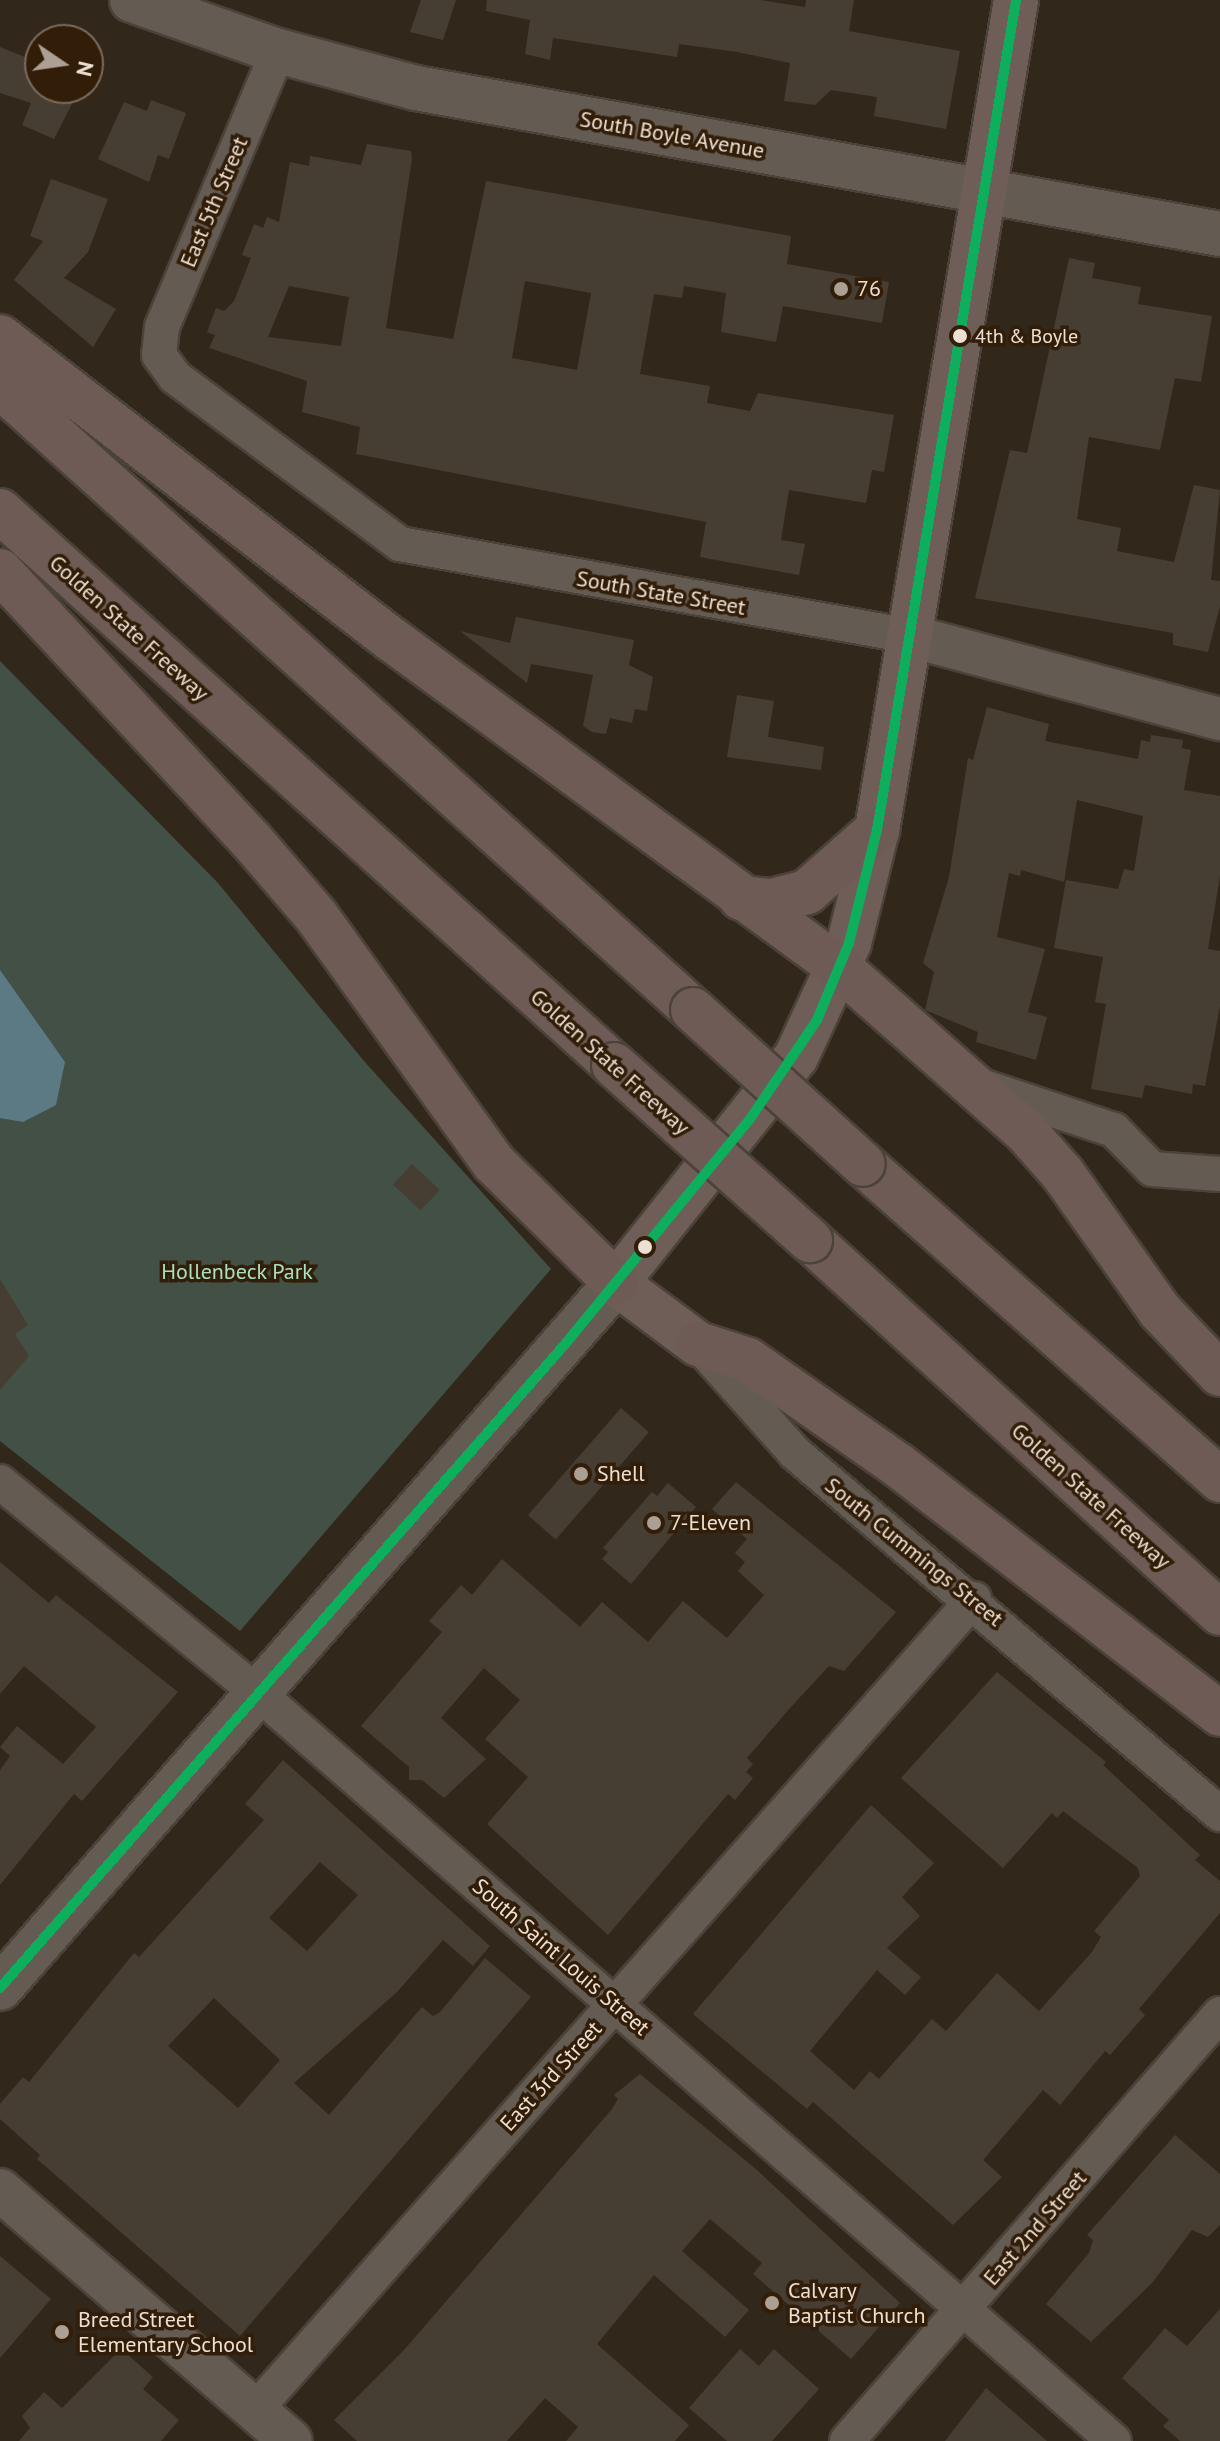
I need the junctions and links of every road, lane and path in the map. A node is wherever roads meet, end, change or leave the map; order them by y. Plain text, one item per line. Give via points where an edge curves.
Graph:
1 (132, 0) edge
2 (1016, 0) edge
3 (278, 51) junction
4 (983, 193) junction
5 (1220, 234) edge
6 (0, 337) edge
7 (159, 355) joint
8 (0, 386) edge
9 (0, 511) edge
10 (0, 571) edge
11 (910, 636) junction
12 (1220, 719) edge
13 (877, 830) junction
14 (741, 898) junction
15 (840, 968) junction
16 (970, 1082) junction
17 (1220, 1174) edge
18 (616, 1283) junction
19 (698, 1344) junction
20 (1220, 1374) edge
21 (1220, 1480) edge
22 (0, 1482) edge
23 (974, 1599) junction
24 (1220, 1613) edge
25 (259, 1694) junction
26 (1220, 1714) edge
27 (1220, 1814) edge
28 (0, 1988) edge
29 (615, 2004) junction
30 (1220, 2014) edge
31 (0, 2190) edge
32 (965, 2308) junction
33 (255, 2410) junction
34 (291, 2441) edge
35 (847, 2441) edge
36 (1114, 2441) edge

1 - 3 main road, South Boyle Avenue
2 - 4 main road
3 - 4 main road, South Boyle Avenue via 416,88
3 - 7 street, East 5th Street via 162,327
4 - 5 main road, South Boyle Avenue
4 - 11 main road
6 - 14 highway
7 - 11 street, South State Street via 201,401 400,544
8 - 21 highway, bridge
9 - 24 highway, Golden State Freeway, bridge
10 - 18 highway via 251,840 317,917 494,1163
11 - 12 street, South State Street
11 - 13 main road
13 - 14 highway via 807,892 771,901
13 - 15 main road
14 - 15 highway
15 - 16 highway
15 - 18 main road via 796,1057
16 - 17 street via 1114,1130 1152,1169
16 - 20 highway via 1063,1174 1151,1300
18 - 19 main road, South Cummings Street
18 - 25 main road
19 - 23 street, South Cummings Street via 795,1453 941,1580
19 - 26 highway via 748,1360 885,1457
22 - 25 street, South Saint Louis Street
23 - 27 street, South Cummings Street
23 - 29 street, East 3rd Street
25 - 28 main road
25 - 29 street, South Saint Louis Street
29 - 32 street, South Saint Louis Street
29 - 33 street, East 3rd Street
30 - 32 street, East 2nd Street
31 - 33 street
32 - 35 street, East 2nd Street
32 - 36 street, South Saint Louis Street
33 - 34 street

